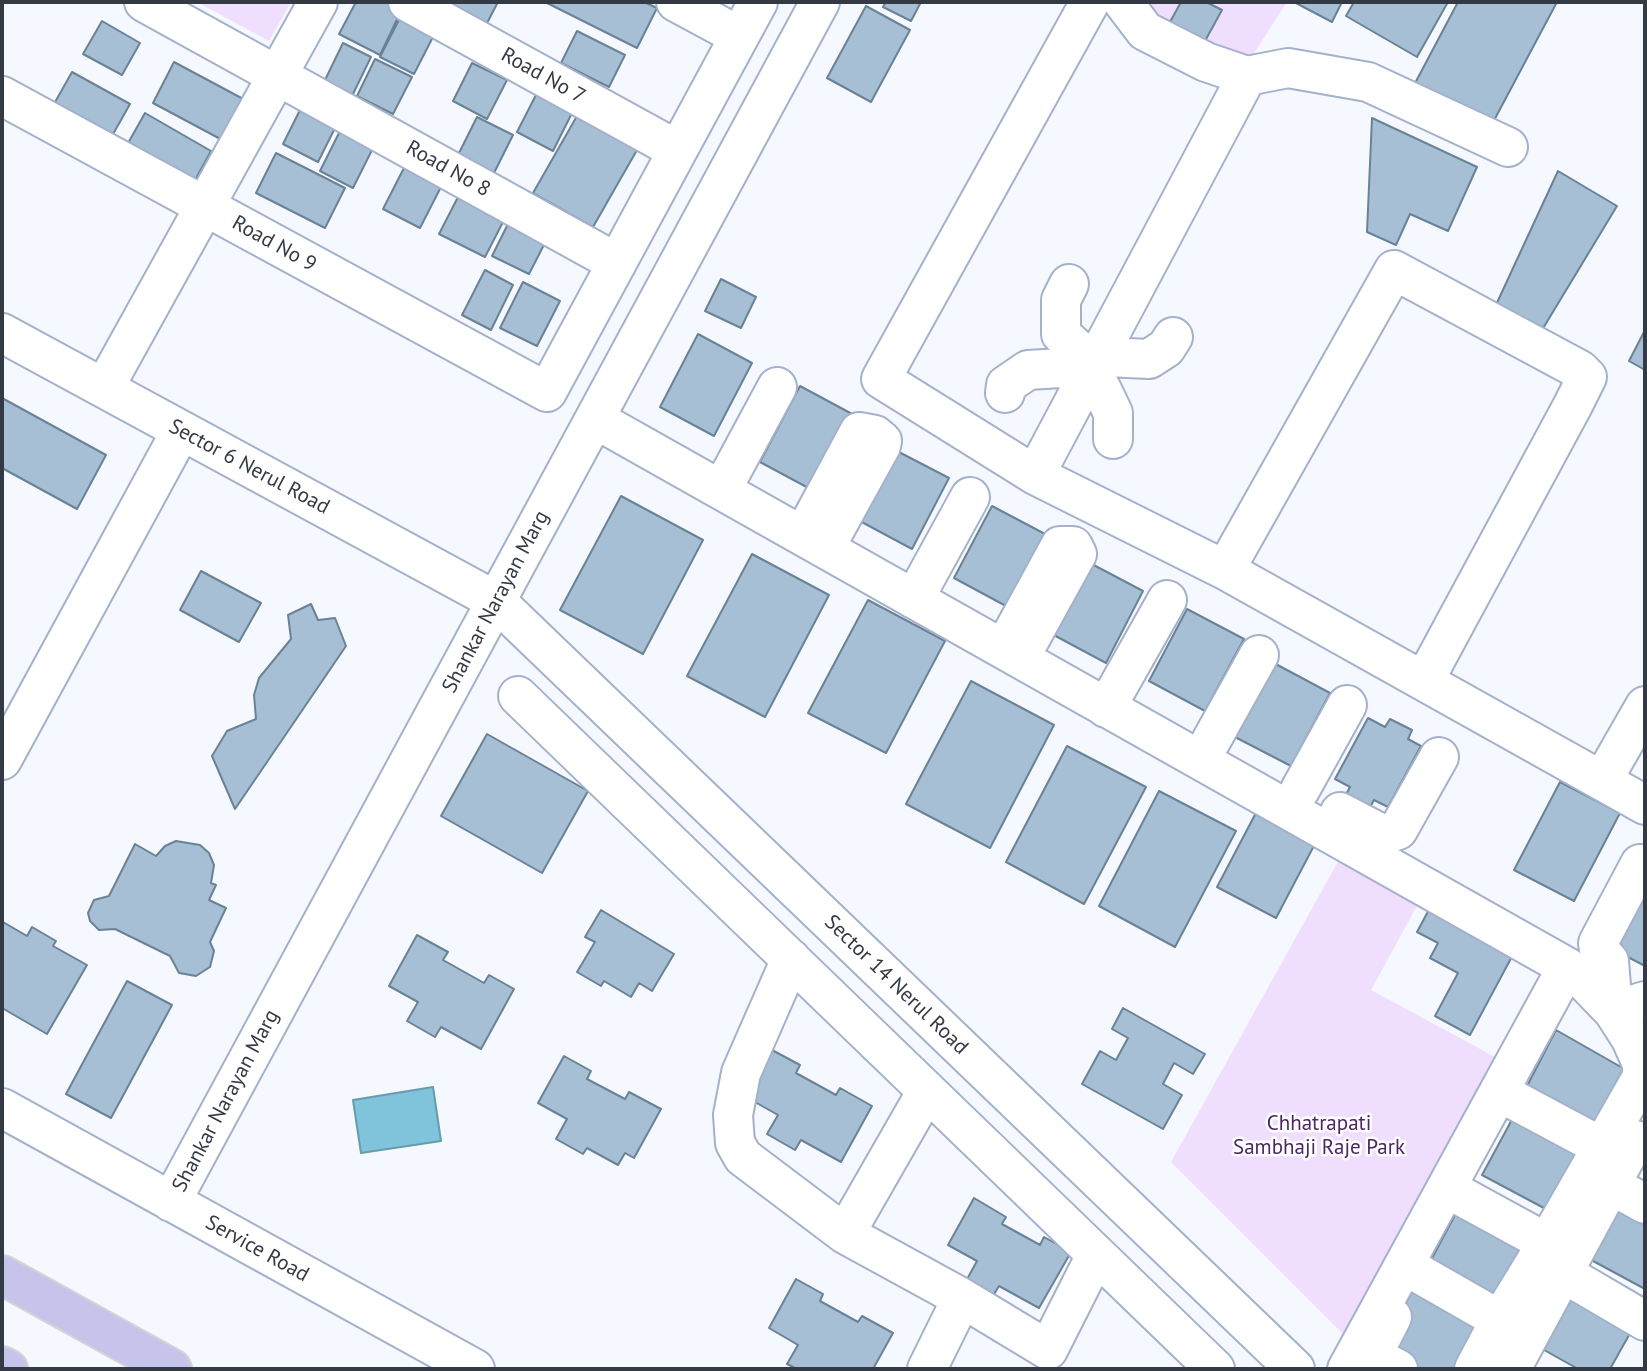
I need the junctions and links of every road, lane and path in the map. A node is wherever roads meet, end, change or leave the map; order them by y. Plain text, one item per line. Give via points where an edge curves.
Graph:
1 (145, 2) edge
2 (318, 2) edge
3 (408, 2) edge
4 (676, 2) edge
5 (758, 2) edge
6 (820, 2) edge
7 (1090, 2) edge
8 (1136, 8) edge
9 (739, 36) junction
10 (278, 75) junction
11 (1247, 76) junction
12 (2, 96) edge
13 (1508, 146) dead end
14 (677, 150) junction
15 (205, 206) junction
16 (617, 263) junction
17 (1069, 284) dead end
18 (2, 332) edge
19 (1173, 337) dead end
20 (1092, 368) junction
21 (777, 387) dead end
22 (104, 388) junction
23 (1005, 393) dead end
24 (595, 419) junction
25 (633, 424) dead end
26 (181, 430) junction
27 (1113, 439) dead end
28 (1035, 475) junction
29 (729, 476) junction
30 (970, 497) dead end
31 (1225, 570) junction
32 (918, 591) junction
33 (1167, 600) dead end
34 (496, 601) junction
35 (1259, 655) dead end
36 (1424, 681) junction
37 (517, 696) dead end
38 (1112, 699) junction
39 (1348, 705) dead end
40 (1645, 706) edge
41 (1211, 741) junction
42 (1439, 757) dead end
43 (2, 760) edge
44 (1602, 781) junction
45 (1300, 790) junction
46 (1645, 805) edge
47 (1640, 864) dead end
48 (786, 879) junction
49 (748, 918) junction
50 (791, 959) junction
51 (1567, 967) junction
52 (1629, 1006) edge
53 (927, 1091) junction
54 (1499, 1092) junction
55 (2, 1108) edge
56 (1645, 1122) edge
57 (1602, 1147) junction
58 (1611, 1185) junction
59 (1465, 1188) dead end
60 (171, 1202) junction
61 (1645, 1204) edge
62 (845, 1234) junction
63 (1556, 1247) junction
64 (1096, 1255) junction
65 (1410, 1268) junction
66 (2, 1275) edge
67 (962, 1298) junction
68 (1500, 1320) junction
69 (1645, 1321) edge
70 (1524, 1365) edge
71 (2, 1366) edge
72 (8, 1369) edge
73 (172, 1369) edge
74 (475, 1369) edge
75 (927, 1369) edge
76 (1215, 1369) edge
77 (1295, 1369) edge
78 (1347, 1369) edge
79 (1398, 1369) edge
80 (1474, 1369) edge

1 - 10 street, Road No 8
2 - 10 street
3 - 14 street, Road No 7
4 - 9 street
5 - 9 street
6 - 24 street, Shankar Narayan Marg
7 - 28 street via 881,379
8 - 11 street via 1145,31 1206,62
9 - 14 street
10 - 15 street
10 - 16 street, Road No 8
11 - 13 street via 1287,68 1368,82
11 - 20 street
12 - 15 street, Road No 9
14 - 16 street
15 - 16 street, Road No 9 via 547,393
15 - 22 street
17 - 20 street via 1061,300 1061,334
18 - 22 street, Sector 6 Nerul Road
19 - 20 street via 1149,359
20 - 23 street via 1028,370 1006,385
20 - 27 street via 1113,413
20 - 28 street
21 - 29 street
22 - 26 street, Sector 6 Nerul Road
24 - 32 street
24 - 34 street, Shankar Narayan Marg
25 - 29 street
26 - 34 street, Sector 6 Nerul Road
26 - 43 street
28 - 31 street
29 - 32 street via 822,527
30 - 32 street
31 - 36 street
31 - 36 street via 1394,270 1556,356 1587,377
32 - 38 street
32 - 38 street via 1021,636
33 - 38 street
34 - 48 street, Sector 14 Nerul Road
34 - 60 street, Shankar Narayan Marg
35 - 41 street
36 - 44 street
37 - 49 street
38 - 41 street
38 - 51 street
39 - 45 street
40 - 44 street
41 - 45 street
42 - 45 street via 1398,830 1384,835
44 - 46 street
47 - 52 street via 1598,943
48 - 49 street
48 - 77 street, Sector 14 Nerul Road
49 - 50 street
50 - 53 street
50 - 62 street via 741,1073 733,1115 735,1143 743,1157
51 - 52 street
51 - 54 street
52 - 57 street via 1642,1077
53 - 62 street
53 - 64 street
54 - 57 street
54 - 65 street
55 - 60 street, Service Road
56 - 58 street
57 - 63 street
58 - 61 street
58 - 63 street
59 - 63 street
60 - 74 street, Service Road
62 - 67 street
63 - 68 street
63 - 69 street
63 - 70 street
64 - 67 street via 1048,1350
64 - 76 street
65 - 68 street
65 - 78 street
65 - 79 street via 1374,1352
66 - 73 main road
67 - 75 street
68 - 80 street
71 - 72 main road

